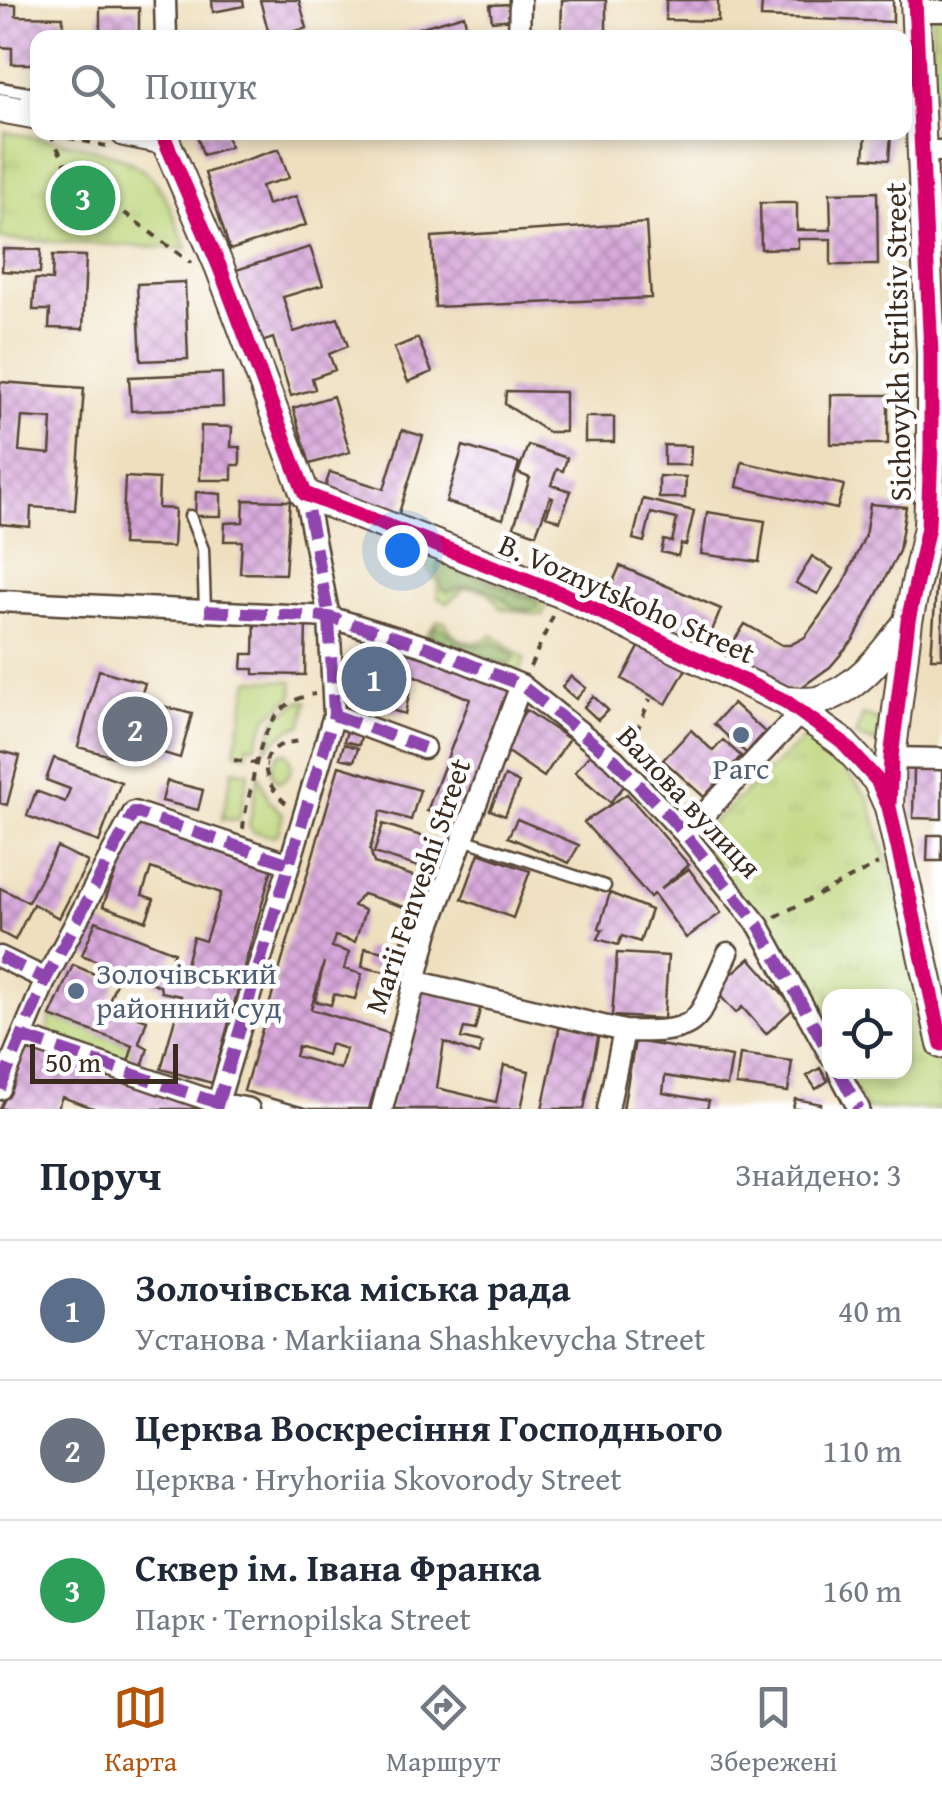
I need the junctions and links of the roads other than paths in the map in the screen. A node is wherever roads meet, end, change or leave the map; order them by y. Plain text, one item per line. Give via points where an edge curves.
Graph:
1 (165, 0) edge
2 (520, 0) edge
3 (924, 7) edge
4 (166, 30) edge
5 (519, 30) edge
6 (0, 88) edge
7 (21, 112) edge
8 (167, 140) edge
9 (932, 151) edge
10 (934, 245) edge
11 (937, 354) edge
12 (304, 494) junction
13 (190, 516) dead end
14 (933, 555) edge
15 (0, 601) edge
16 (204, 611) junction
17 (329, 617) junction
18 (908, 621) junction
19 (521, 686) junction
20 (793, 707) junction
21 (330, 724) junction
22 (424, 748) dead end
23 (891, 758) junction
24 (942, 758) edge
25 (890, 807) junction
26 (686, 834) junction
27 (461, 839) junction
28 (287, 863) junction
29 (605, 886) dead end
30 (728, 953) dead end
31 (0, 957) edge
32 (46, 980) junction
33 (414, 981) junction
34 (938, 993) edge
35 (624, 1031) junction
36 (23, 1037) junction
37 (822, 1040) edge
38 (942, 1044) edge
39 (843, 1079) edge
40 (0, 1089) edge
41 (217, 1106) edge
42 (249, 1109) edge
43 (382, 1109) edge
44 (608, 1109) edge
45 (860, 1109) edge

1 - 4 street
2 - 5 street
3 - 9 street, Sichovykh Striltsiv Street
6 - 7 lane via 29,94
8 - 12 street
9 - 10 street, Sichovykh Striltsiv Street
10 - 11 street, Sichovykh Striltsiv Street
11 - 14 street, Sichovykh Striltsiv Street
12 - 17 street
12 - 20 street, B. Voznytskoho Street via 563,594
13 - 16 lane via 202,549
14 - 18 street, Sichovykh Striltsiv Street
15 - 16 street, Валова вулиця
16 - 17 street, Валова вулиця
17 - 19 street, Валова вулиця via 428,647
17 - 21 street
18 - 20 street via 873,668
18 - 23 street, Sichovykh Striltsiv Street
19 - 26 street, Валова вулиця via 615,760
19 - 27 street, Marii Fenveshi Street
20 - 25 street, B. Voznytskoho Street via 842,742 877,780
20 - 26 street
21 - 22 street
21 - 28 street
23 - 24 street
23 - 25 street, Sichovykh Striltsiv Street
25 - 34 street
26 - 37 street, Валова вулиця via 759,926
27 - 29 lane
27 - 33 street, Marii Fenveshi Street
28 - 32 street via 134,812
28 - 41 street
30 - 35 street via 686,1028
31 - 32 street
32 - 36 street
33 - 35 street
33 - 43 street, Marii Fenveshi Street
34 - 38 street
35 - 44 street
36 - 40 street
36 - 41 street
39 - 45 street
41 - 42 street

